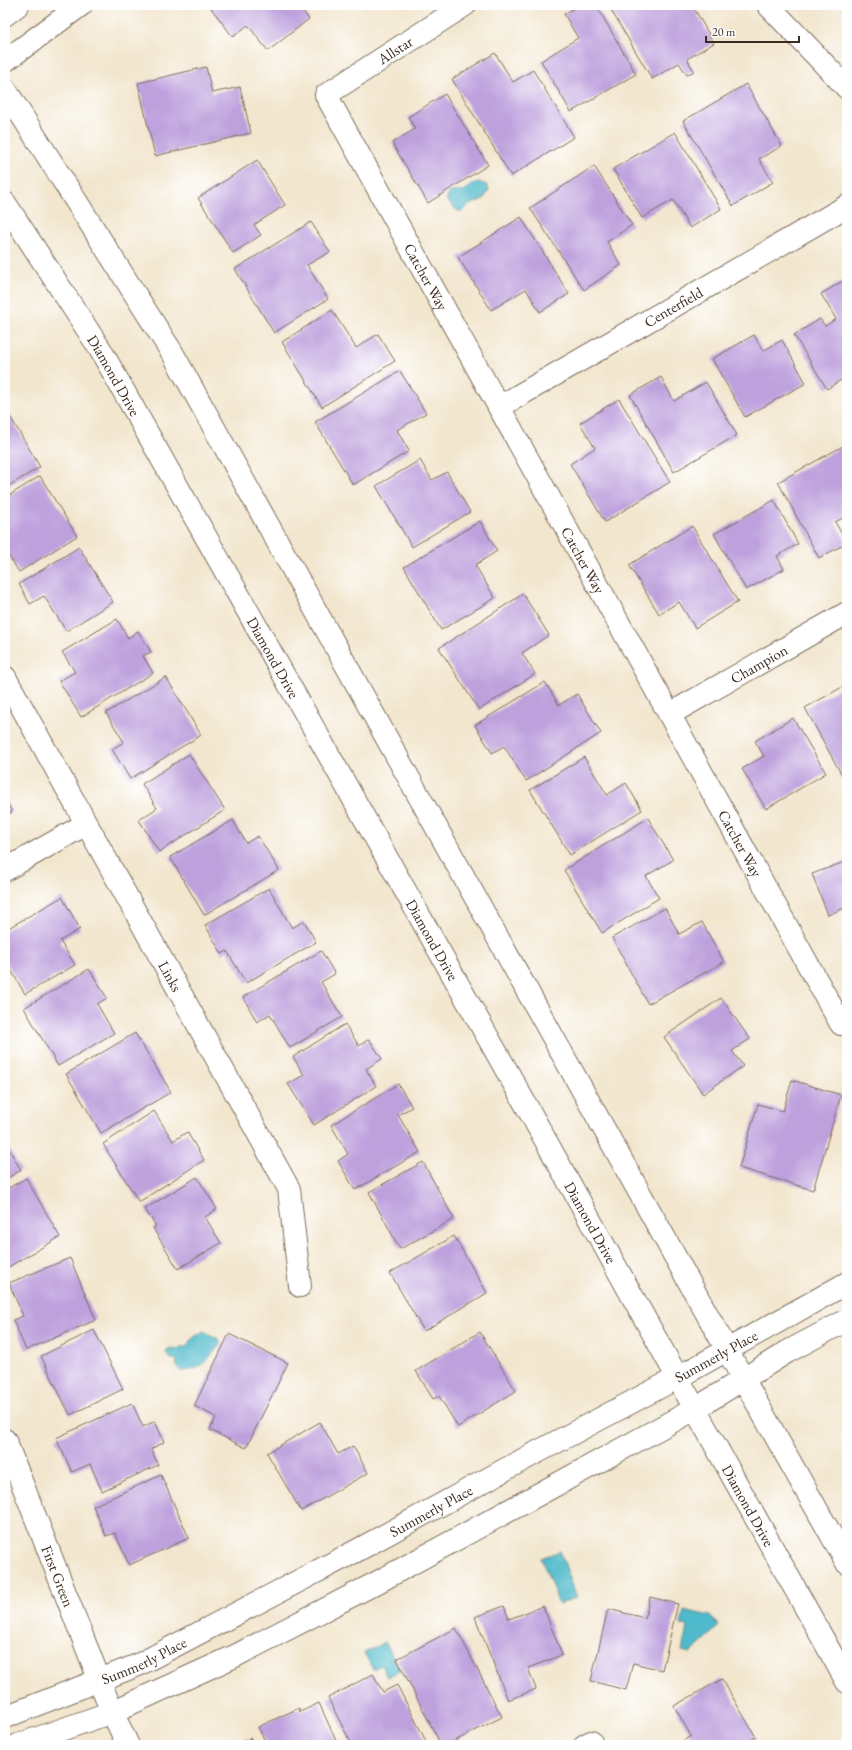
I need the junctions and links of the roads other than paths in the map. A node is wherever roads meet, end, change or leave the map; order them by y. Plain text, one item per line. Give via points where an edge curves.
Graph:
1 (18, 5) edge
2 (81, 5) edge
3 (465, 5) edge
4 (768, 5) edge
5 (5, 15) edge
6 (5, 61) edge
7 (847, 88) edge
8 (5, 89) edge
9 (326, 95) joint
10 (5, 204) edge
11 (847, 206) edge
12 (499, 407) junction
13 (847, 613) edge
14 (5, 677) edge
15 (670, 714) junction
16 (86, 824) junction
17 (5, 870) edge
18 (844, 1023) edge
19 (847, 1283) edge
20 (300, 1286) dead end
21 (847, 1320) edge
22 (727, 1350) junction
23 (678, 1378) junction
24 (743, 1379) junction
25 (695, 1409) junction
26 (5, 1440) edge
27 (847, 1563) edge
28 (100, 1680) junction
29 (847, 1682) edge
30 (112, 1712) junction
31 (5, 1717) edge
32 (18, 1745) edge
33 (128, 1745) edge
34 (585, 1745) edge
35 (592, 1745) edge

1 - 5 street
2 - 6 street
3 - 9 street, Allstar
4 - 7 street
8 - 22 street via 173,354
9 - 12 street, Catcher Way
10 - 23 street, Diamond Drive via 104,356
11 - 12 street, Centerfield
12 - 15 street, Catcher Way
13 - 15 street, Champion
14 - 16 street, Links
15 - 18 street, Catcher Way
16 - 17 street
16 - 20 street, Links via 289,1189
19 - 22 street, Summerly Place
21 - 24 street
22 - 23 street, Summerly Place
22 - 24 street
23 - 25 street, Diamond Drive
23 - 28 street, Summerly Place via 167,1651
24 - 25 street
24 - 27 street
25 - 29 street, Diamond Drive
25 - 30 street via 376,1584 235,1656
26 - 28 street, First Green
28 - 30 street, First Green
28 - 31 street, Summerly Place
30 - 32 street
30 - 33 street, First Green
34 - 35 street via 591,1742

